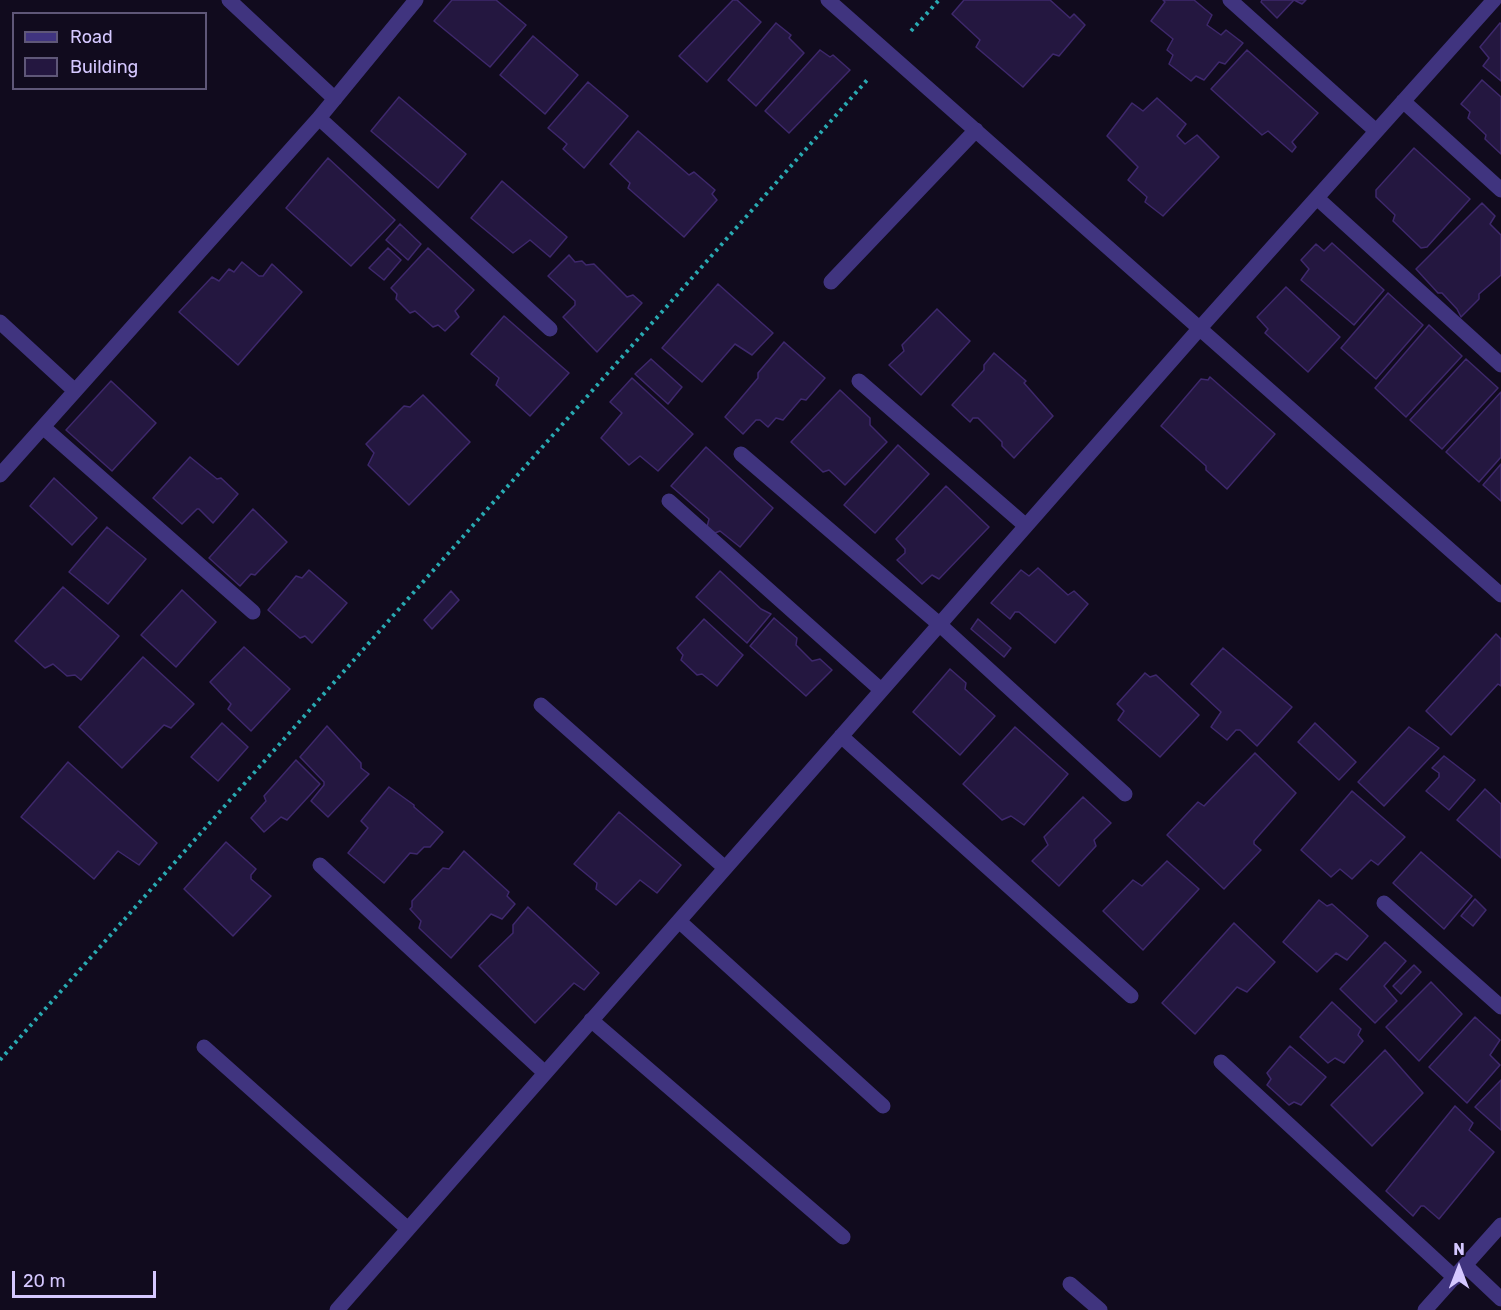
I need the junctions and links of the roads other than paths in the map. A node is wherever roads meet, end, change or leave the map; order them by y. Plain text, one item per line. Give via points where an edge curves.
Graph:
1 (229, 0) edge
2 (416, 0) edge
3 (828, 0) edge
4 (1230, 0) edge
5 (1494, 0) edge
6 (335, 99) junction
7 (1403, 101) junction
8 (319, 118) junction
9 (976, 130) junction
10 (1376, 131) junction
11 (1501, 190) edge
12 (1317, 198) junction
13 (831, 282) dead end
14 (0, 322) edge
15 (1200, 328) junction
16 (550, 329) dead end
17 (1501, 366) edge
18 (859, 381) dead end
19 (75, 391) junction
20 (43, 427) junction
21 (741, 454) dead end
22 (0, 475) edge
23 (669, 501) dead end
24 (1026, 526) junction
25 (1501, 595) edge
26 (253, 612) dead end
27 (939, 624) junction
28 (881, 690) junction
29 (541, 705) dead end
30 (841, 736) junction
31 (1125, 794) dead end
32 (320, 865) dead end
33 (725, 868) junction
34 (1384, 903) dead end
35 (679, 921) junction
36 (1131, 996) dead end
37 (1501, 1007) edge
38 (591, 1020) junction
39 (204, 1047) dead end
40 (1221, 1062) dead end
41 (545, 1073) junction
42 (883, 1106) dead end
43 (1501, 1225) edge
44 (408, 1229) junction
45 (843, 1237) dead end
46 (1466, 1266) junction
47 (1455, 1278) junction
48 (1070, 1284) dead end
49 (1501, 1299) edge
50 (337, 1310) edge
51 (1100, 1310) edge
52 (1425, 1310) edge

1 - 6 street
2 - 6 street
3 - 9 street
4 - 10 street
5 - 7 street
6 - 8 street
7 - 10 street
7 - 11 street
8 - 16 street
8 - 19 street
9 - 13 street
9 - 15 street
10 - 12 street
12 - 15 street
12 - 17 street
14 - 19 street
15 - 24 street
15 - 25 street
18 - 24 street
19 - 20 street
20 - 22 street
20 - 26 street
21 - 27 street
23 - 28 street
24 - 27 street
27 - 28 street
27 - 31 street
28 - 30 street
29 - 33 street
30 - 33 street
30 - 36 street
32 - 41 street
33 - 35 street
34 - 37 street
35 - 38 street
35 - 42 street
38 - 41 street
38 - 45 street
39 - 44 street
40 - 47 street
41 - 44 street
43 - 46 street
44 - 50 street
46 - 47 street
46 - 49 street
47 - 52 street
48 - 51 street

